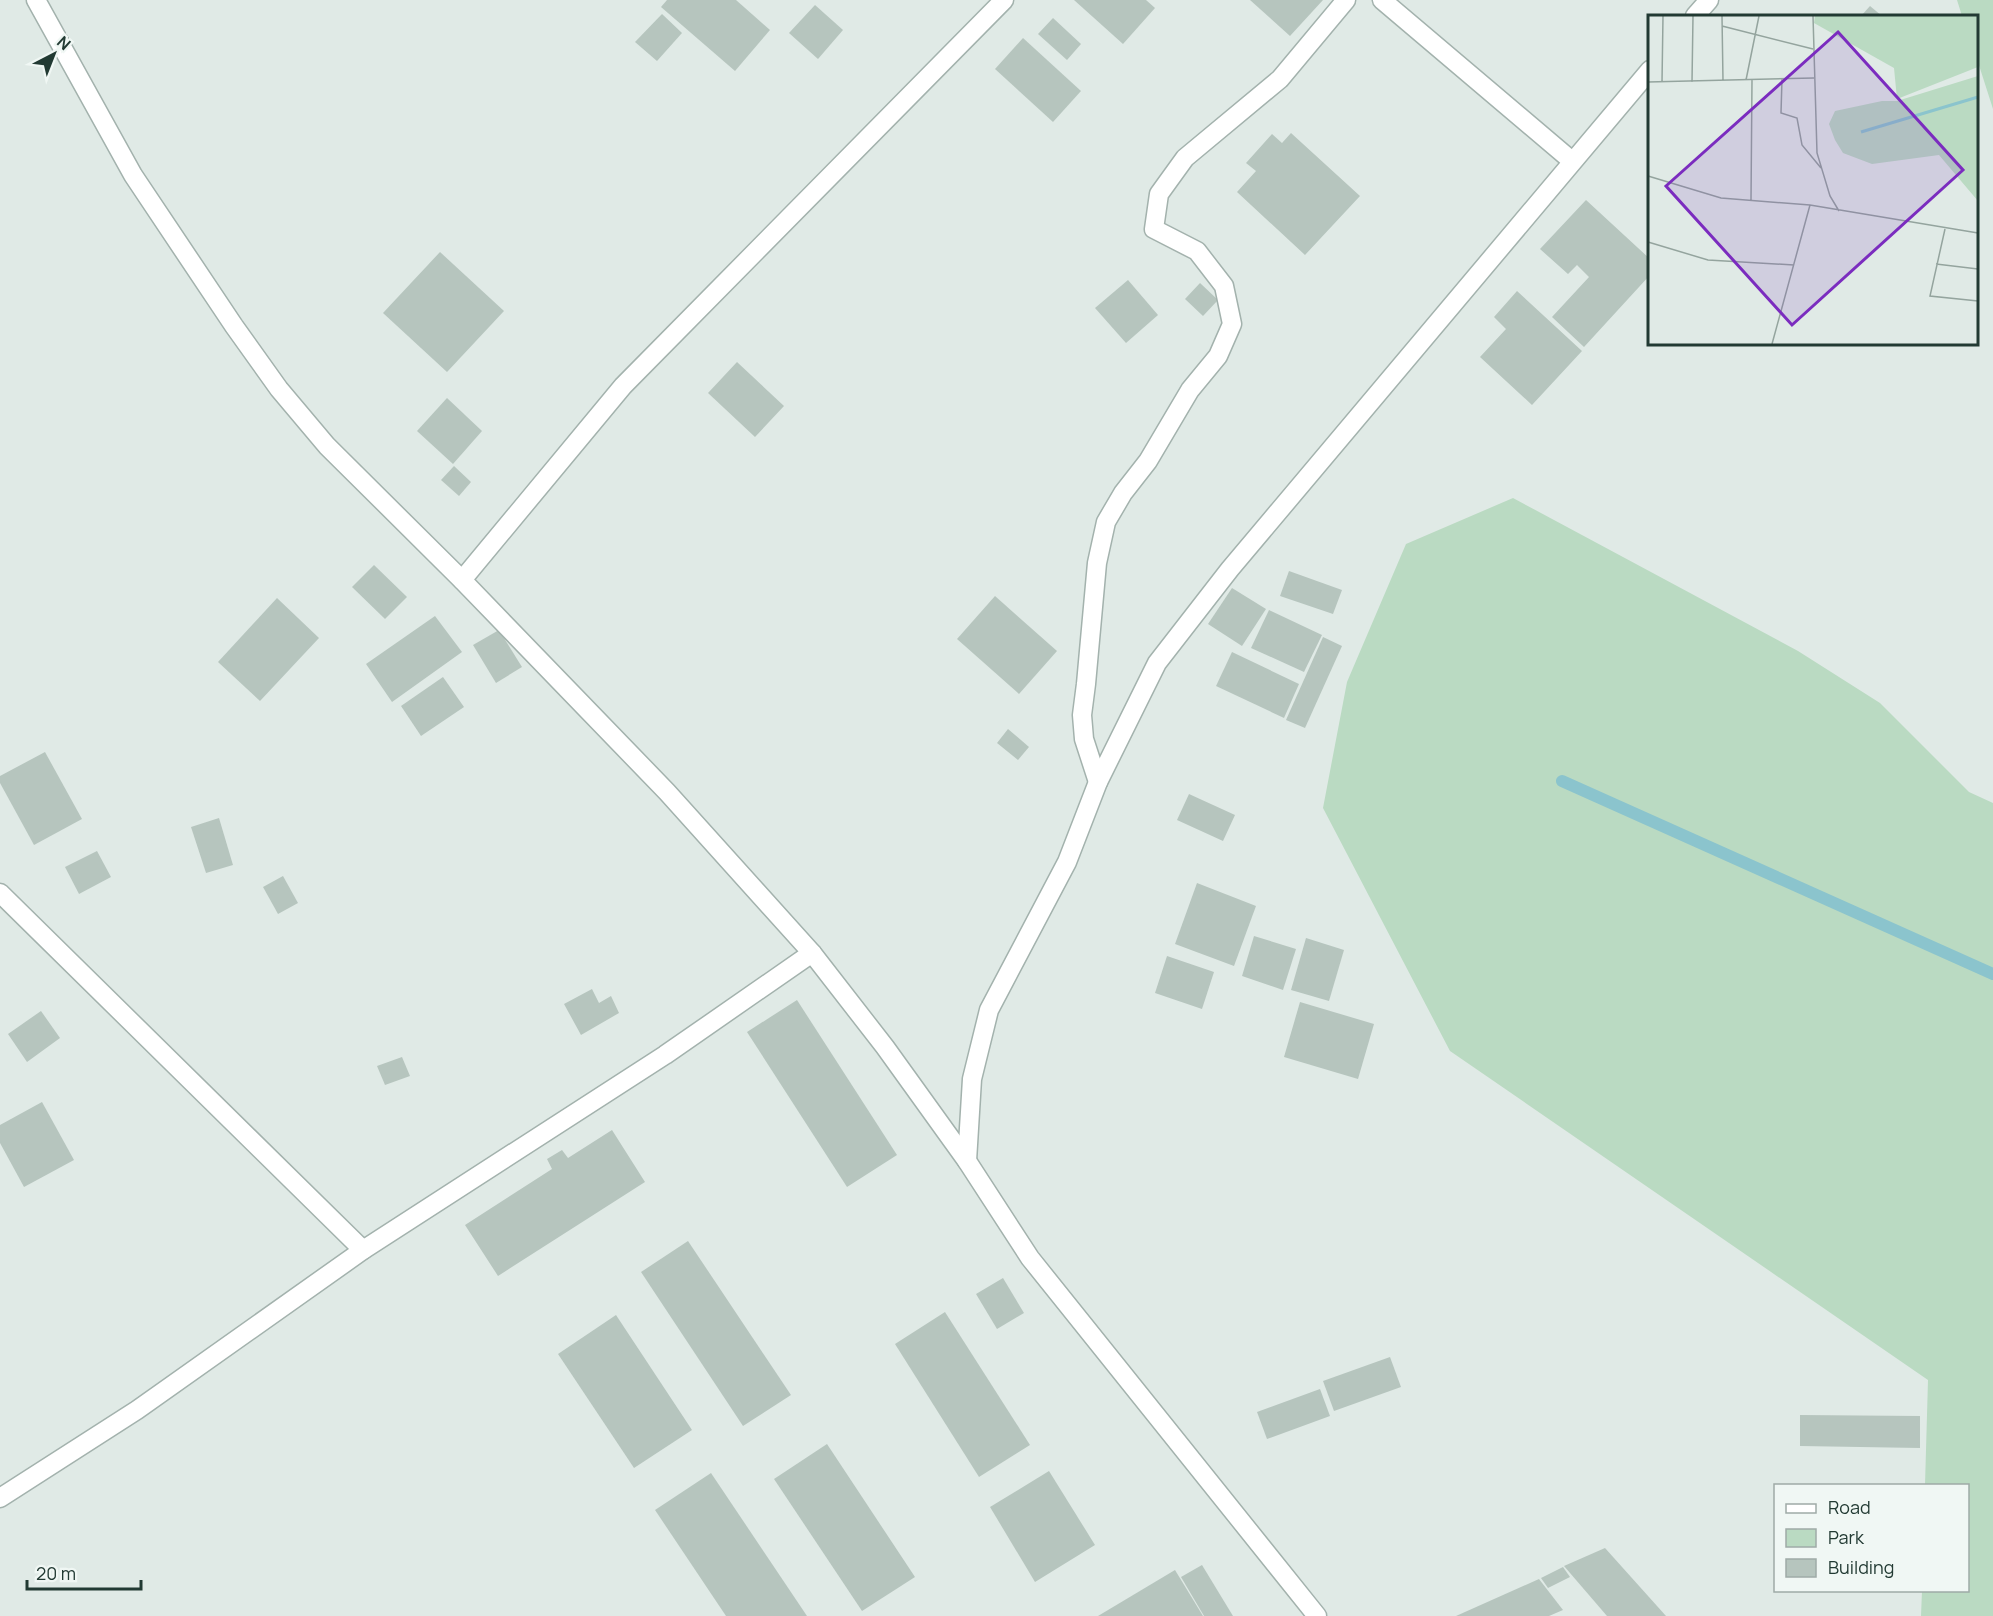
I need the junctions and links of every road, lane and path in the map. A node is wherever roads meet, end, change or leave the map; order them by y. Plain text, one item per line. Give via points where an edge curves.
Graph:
1 (36, 0) edge
2 (1004, 0) edge
3 (1346, 0) edge
4 (1382, 0) edge
5 (1709, 0) edge
6 (1696, 15) edge
7 (1648, 72) edge
8 (1572, 161) junction
9 (462, 580) junction
10 (1098, 782) junction
11 (0, 893) edge
12 (812, 953) junction
13 (967, 1161) junction
14 (363, 1250) junction
15 (0, 1498) edge
16 (1317, 1616) edge

1 - 9 street via 134,175 279,389 327,446
2 - 9 street via 623,386
3 - 10 street via 1280,79 1185,158 1160,194 1154,229 1197,251 1224,286 1232,324 1218,356 1190,390 1106,522 1097,563 1082,715 1084,739
4 - 8 street
5 - 6 street
7 - 8 street
8 - 10 street via 1230,569 1157,663
9 - 12 street via 667,792
10 - 13 street via 1067,862 988,1010 972,1078
11 - 14 street
12 - 13 street
12 - 14 street via 664,1055
13 - 16 street via 1030,1258
14 - 15 street via 137,1410

